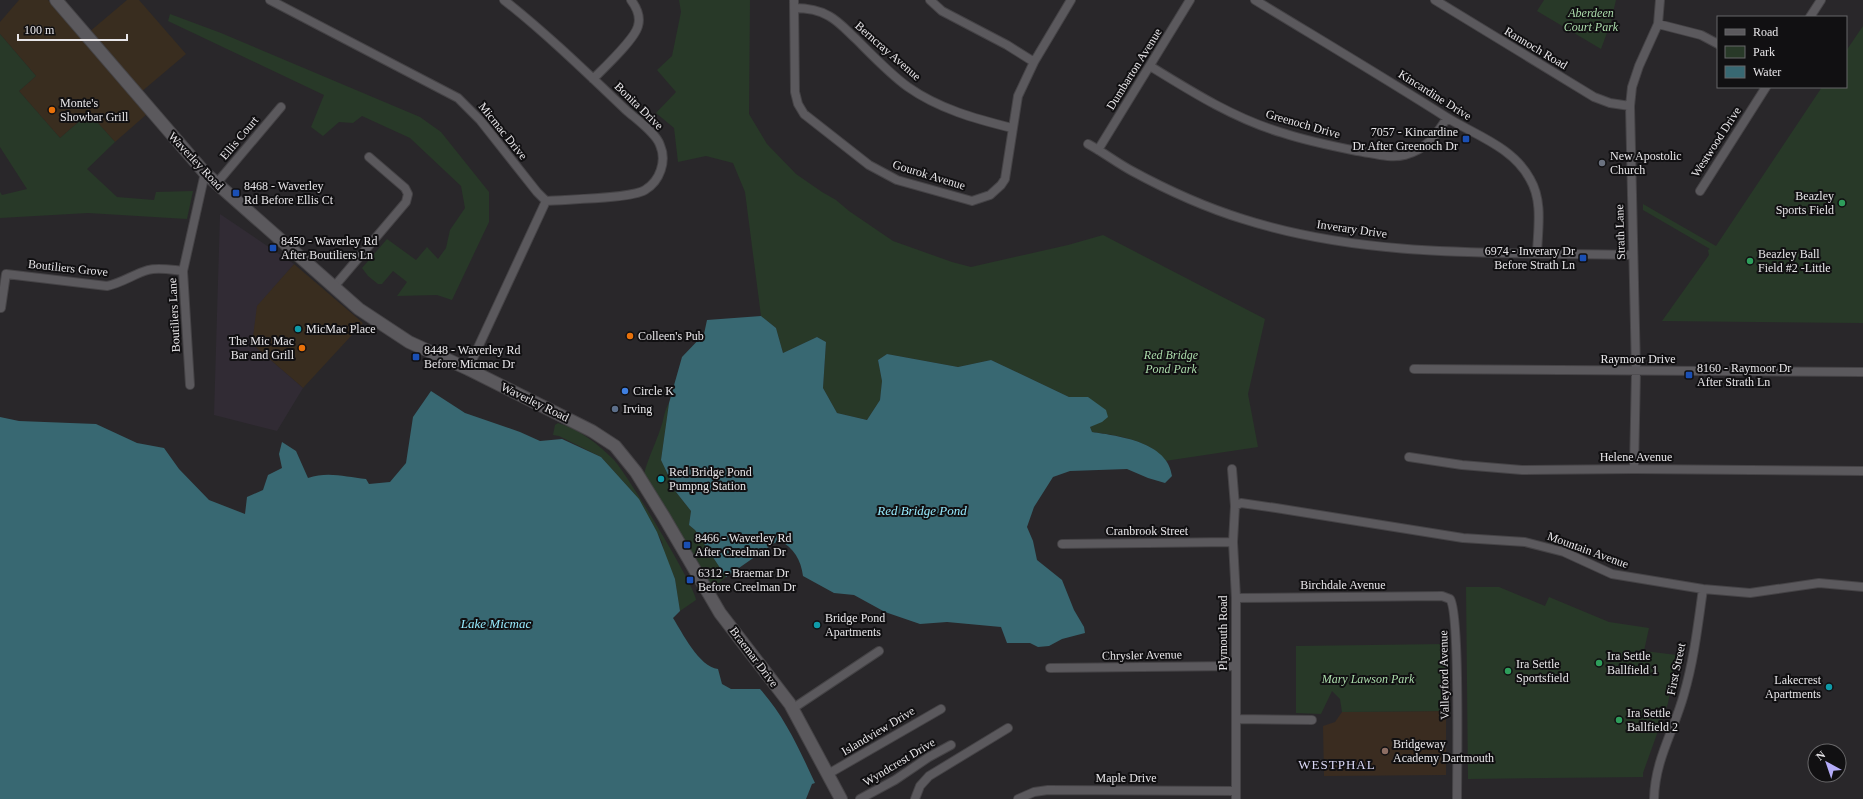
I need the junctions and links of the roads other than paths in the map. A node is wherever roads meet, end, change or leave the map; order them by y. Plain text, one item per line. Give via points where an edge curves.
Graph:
1 (56, 0) edge
2 (270, 0) edge
3 (504, 0) edge
4 (631, 0) edge
5 (930, 0) edge
6 (1071, 0) edge
7 (1190, 0) edge
8 (1255, 0) edge
9 (1435, 0) edge
10 (1660, 0) edge
11 (1821, 0) edge
12 (794, 4) edge
13 (1811, 16) edge
14 (1658, 24) junction
15 (1717, 43) edge
16 (1034, 62) junction
17 (1150, 66) junction
18 (593, 79) junction
19 (1765, 88) edge
20 (1630, 106) junction
21 (281, 107) dead end
22 (1447, 118) junction
23 (1012, 128) junction
24 (1088, 144) dead end
25 (1098, 150) junction
26 (369, 157) dead end
27 (205, 173) junction
28 (216, 184) junction
29 (1700, 191) dead end
30 (546, 201) junction
31 (1537, 253) junction
32 (1633, 255) junction
33 (183, 271) junction
34 (333, 288) junction
35 (1, 308) dead end
36 (468, 369) junction
37 (1414, 369) dead end
38 (1636, 371) junction
39 (1863, 372) edge
40 (190, 385) dead end
41 (1409, 457) dead end
42 (1232, 469) dead end
43 (1634, 469) junction
44 (1863, 471) edge
45 (1235, 506) junction
46 (664, 517) joint
47 (1233, 542) junction
48 (1062, 544) dead end
49 (1863, 587) edge
50 (1703, 589) junction
51 (1236, 598) junction
52 (1450, 599) joint
53 (879, 651) dead end
54 (1234, 666) junction
55 (1050, 668) dead end
56 (792, 709) junction
57 (941, 709) dead end
58 (1236, 719) junction
59 (1312, 720) dead end
60 (1008, 728) dead end
61 (951, 745) dead end
62 (828, 774) junction
63 (1156, 790) junction
64 (1236, 795) edge
65 (841, 799) edge
66 (860, 799) edge
67 (915, 799) edge
68 (1018, 799) edge
69 (1156, 799) edge
70 (1457, 799) edge
71 (1654, 799) edge

1 - 27 main road, Waverley Road
2 - 30 street, Micmac Drive via 458,98 480,120
3 - 18 street, Bonita Drive
4 - 18 street via 639,13 636,33
5 - 16 street via 942,11
6 - 16 street, Gourok Avenue
7 - 17 street, Dumbarton Avenue
8 - 22 street, Kincardine Drive
9 - 20 street, Rannoch Road via 1594,97
10 - 14 street, Strath Lane
11 - 13 street
12 - 23 street, Berncray Avenue via 829,16 908,87 922,95 972,119
12 - 23 street, Gourok Avenue via 795,92 798,104 808,118 880,172 898,180 972,201 986,198 996,191 1005,179
14 - 15 street via 1701,35
14 - 20 street, Strath Lane via 1639,66 1632,87
16 - 23 street, Gourok Avenue via 1018,96
17 - 22 street, Greenoch Drive via 1208,101 1282,133 1330,146 1385,156 1403,155 1424,146 1434,138
17 - 25 street, Dumbarton Avenue
18 - 30 street, Bonita Drive via 656,138 663,154 662,168 653,184 638,194
19 - 29 street, Westwood Drive
20 - 32 street, Strath Lane
21 - 28 street, Ellis Court
22 - 31 street, Kincardine Drive via 1504,150 1524,169 1534,186 1539,204
24 - 25 street, Inverary Drive
25 - 31 street, Inverary Drive via 1130,170 1204,205 1290,232 1376,246
26 - 34 street via 405,188 408,194 406,202
27 - 28 main road, Waverley Road
27 - 33 street, Boutiliers Lane
28 - 34 main road, Waverley Road
30 - 36 street
31 - 32 street, Inverary Drive
32 - 38 street, Strath Lane
33 - 35 street, Boutiliers Grove via 148,270 123,282 107,286 6,274
33 - 40 street, Boutiliers Lane
34 - 36 main road, Waverley Road via 375,321 408,342
36 - 46 main road, Waverley Road via 592,430 615,446 636,472
37 - 38 street, Raymoor Drive
38 - 39 street, Raymoor Drive
38 - 43 street, Strath Lane
41 - 43 street, Helene Avenue via 1522,470
42 - 45 street, Plymouth Road
43 - 44 street, Helene Avenue
45 - 47 street, Plymouth Road
45 - 50 street, Mountain Avenue via 1241,503 1463,538 1525,542 1564,552 1612,574
46 - 56 main road, Braemar Drive via 720,613
47 - 48 street, Cranbrook Street
47 - 51 street, Plymouth Road
49 - 50 street, Mountain Avenue via 1819,583 1750,593
50 - 71 street, First Street via 1685,694 1661,755
51 - 52 street, Birchdale Avenue via 1442,596
51 - 54 street, Plymouth Road
52 - 70 street, Valleyford Avenue via 1454,610 1456,660
53 - 56 street
54 - 55 street, Chrysler Avenue
54 - 58 street, Plymouth Road
56 - 62 main road, Braemar Drive
57 - 62 street, Islandview Drive
58 - 59 street
58 - 64 street, Plymouth Road
60 - 67 street via 929,776 920,786
61 - 66 street, Wyndcrest Drive
62 - 65 main road, Braemar Drive
63 - 64 street, Maple Drive
63 - 68 street, Maple Drive via 1048,790 1034,792
63 - 69 street

